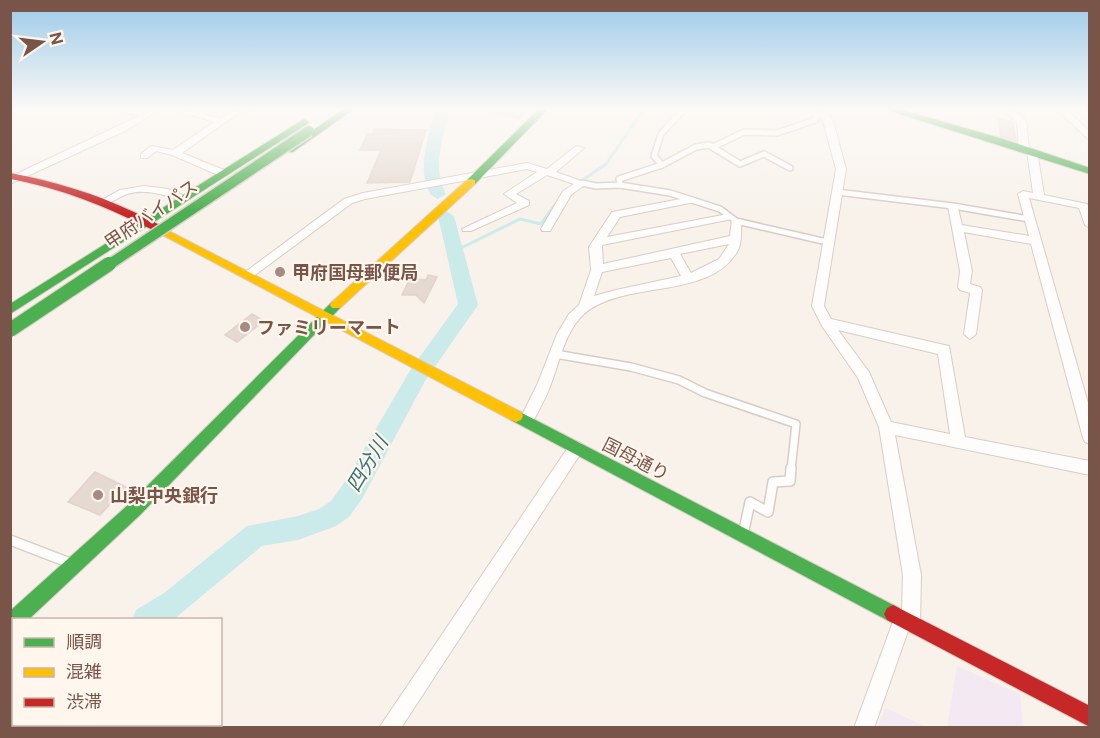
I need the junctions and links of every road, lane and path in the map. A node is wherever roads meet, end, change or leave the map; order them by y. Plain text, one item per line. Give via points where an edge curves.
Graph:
1 (89, 143) edge
2 (189, 143) edge
3 (269, 143) edge
4 (283, 143) edge
5 (284, 143) edge
6 (299, 143) edge
7 (511, 143) edge
8 (657, 143) edge
9 (720, 143) edge
10 (834, 143) edge
11 (1006, 143) edge
12 (1026, 143) edge
13 (715, 146) junction
14 (579, 148) dead end
15 (1028, 150) junction
16 (175, 153) junction
17 (144, 156) dead end
18 (662, 165) junction
19 (790, 168) dead end
20 (1089, 171) edge
21 (548, 172) junction
22 (222, 173) junction
23 (482, 173) junction
24 (13, 178) edge
25 (582, 183) junction
26 (620, 185) junction
27 (837, 192) junction
28 (1039, 197) junction
29 (184, 198) junction
30 (691, 200) junction
31 (105, 201) junction
32 (953, 206) junction
33 (732, 219) junction
34 (1029, 219) junction
35 (144, 222) junction
36 (1089, 225) edge
37 (958, 228) junction
38 (467, 229) dead end
39 (546, 229) dead end
40 (166, 234) junction
41 (734, 239) junction
42 (1035, 241) junction
43 (598, 242) junction
44 (827, 242) junction
45 (674, 255) junction
46 (597, 269) junction
47 (247, 275) junction
48 (688, 278) junction
49 (584, 308) junction
50 (10, 310) edge
51 (325, 316) junction
52 (10, 319) edge
53 (826, 323) junction
54 (10, 330) edge
55 (970, 334) dead end
56 (10, 338) edge
57 (555, 354) junction
58 (526, 421) junction
59 (886, 427) junction
60 (1089, 438) edge
61 (958, 440) junction
62 (576, 448) junction
63 (1089, 468) edge
64 (743, 535) junction
65 (10, 540) edge
66 (78, 566) junction
67 (17, 618) edge
68 (907, 621) junction
69 (1089, 717) edge
70 (389, 728) edge
71 (864, 728) edge

1 - 24 street
2 - 16 street
3 - 22 main road
4 - 52 main road, 甲府バイパス
5 - 54 main road, 甲府バイパス, bridge
6 - 40 main road
7 - 23 main road
8 - 18 lane via 654,156
9 - 13 lane
10 - 27 street via 839,160
11 - 15 main road
12 - 15 street
13 - 18 lane via 696,147
13 - 19 lane via 740,164 764,154
14 - 21 street
15 - 20 main road
15 - 28 street
16 - 17 street via 154,148
16 - 22 street
18 - 26 lane via 619,179
21 - 23 street via 527,166
21 - 25 street
21 - 38 street via 509,194 525,203
22 - 29 main road
23 - 47 street via 348,201
23 - 51 main road
24 - 31 main road, 国母通り via 52,184
25 - 26 lane
25 - 39 street via 567,193
26 - 30 lane
27 - 32 lane
27 - 44 street
28 - 34 street via 1023,195
28 - 36 street via 1083,206
29 - 31 street via 173,192 128,189
29 - 35 main road
30 - 33 lane via 720,209
30 - 43 street via 616,214
31 - 35 main road, 国母通り
32 - 34 lane
32 - 37 street
33 - 41 street
33 - 43 street
33 - 44 lane
34 - 42 street
35 - 40 main road, 国母通り
35 - 50 main road
37 - 42 street
37 - 55 street via 966,271 964,287 976,290
40 - 47 main road, 国母通り
40 - 56 main road
41 - 45 street via 674,251
41 - 48 street via 733,249 724,261
42 - 60 street
43 - 46 street
44 - 53 street via 818,306
45 - 46 street
45 - 48 street
46 - 49 street
47 - 51 main road, 国母通り
48 - 49 street via 609,296
49 - 57 street via 563,332
51 - 58 main road, 国母通り
51 - 66 main road
53 - 59 street via 864,376
53 - 61 street via 944,350
57 - 58 street
57 - 64 lane via 680,380 705,393 796,424 790,481 773,482 768,512 750,502
58 - 62 main road, 国母通り
59 - 61 street
59 - 68 street via 912,574
61 - 63 street
62 - 64 main road, 国母通り
62 - 70 street
64 - 68 main road, 国母通り
65 - 66 lane
66 - 67 main road
68 - 69 main road, 国母通り
68 - 71 street

